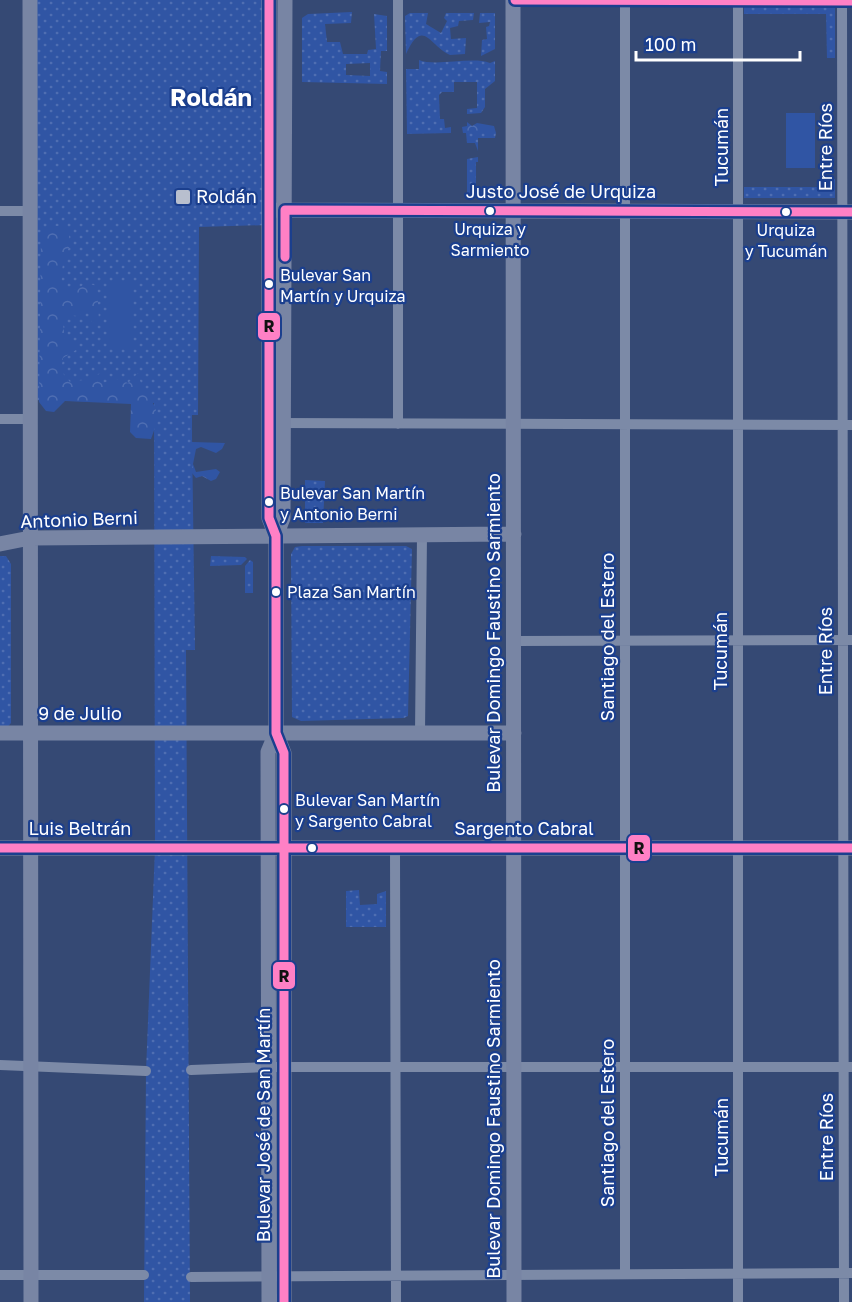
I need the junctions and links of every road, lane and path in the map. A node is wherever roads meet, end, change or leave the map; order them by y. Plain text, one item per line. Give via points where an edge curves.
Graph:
1 (30, 0) edge
2 (269, 0) edge
3 (285, 0) edge
4 (399, 0) edge
5 (514, 0) edge
6 (625, 0) edge
7 (738, 0) edge
8 (842, 0) edge
9 (852, 1) edge
10 (277, 210) junction
11 (0, 211) edge
12 (30, 211) junction
13 (399, 211) junction
14 (514, 211) junction
15 (625, 211) junction
16 (738, 212) junction
17 (847, 212) edge
18 (0, 419) edge
19 (29, 419) junction
20 (276, 423) junction
21 (398, 424) junction
22 (514, 424) junction
23 (624, 424) junction
24 (738, 425) junction
25 (847, 425) edge
26 (514, 534) junction
27 (422, 535) junction
28 (276, 536) junction
29 (30, 538) junction
30 (0, 544) edge
31 (847, 640) edge
32 (514, 641) junction
33 (624, 641) junction
34 (738, 641) junction
35 (0, 733) edge
36 (276, 733) junction
37 (420, 733) junction
38 (514, 733) junction
39 (30, 734) junction
40 (30, 848) junction
41 (161, 848) joint
42 (268, 848) junction
43 (284, 848) junction
44 (395, 848) junction
45 (514, 848) junction
46 (624, 848) junction
47 (738, 848) junction
48 (847, 848) edge
49 (0, 849) edge
50 (0, 1065) edge
51 (31, 1065) junction
52 (276, 1067) junction
53 (395, 1067) junction
54 (514, 1067) junction
55 (624, 1067) junction
56 (738, 1067) junction
57 (848, 1067) edge
58 (191, 1070) dead end
59 (146, 1071) dead end
60 (738, 1273) junction
61 (848, 1273) edge
62 (514, 1274) junction
63 (625, 1274) junction
64 (0, 1275) edge
65 (31, 1275) junction
66 (144, 1275) dead end
67 (276, 1275) junction
68 (396, 1275) junction
69 (190, 1277) dead end
70 (31, 1302) edge
71 (269, 1302) edge
72 (284, 1302) edge
73 (396, 1302) edge
74 (514, 1302) edge
75 (738, 1302) edge
76 (844, 1302) edge

1 - 12 street
2 - 10 street, Bulevar José de San Martín
3 - 10 street, Bulevar José de San Martín
4 - 13 street
5 - 6 street
5 - 14 street, Bulevar Domingo Faustino Sarmiento
6 - 7 street
6 - 15 street, Santiago del Estero
7 - 8 street
7 - 16 street, Tucumán
8 - 9 street
8 - 17 street, Entre Ríos
10 - 13 street, Justo José de Urquiza
10 - 20 street, Bulevar José de San Martín
11 - 12 street
12 - 19 street
13 - 14 street, Justo José de Urquiza
13 - 21 street
14 - 15 street, Justo José de Urquiza
14 - 22 street, Bulevar Domingo Faustino Sarmiento
15 - 16 street, Justo José de Urquiza
15 - 23 street, Santiago del Estero
16 - 17 street, Justo José de Urquiza
16 - 24 street, Tucumán
17 - 25 street, Entre Ríos
18 - 19 street
19 - 29 street
20 - 21 street
20 - 28 street, Bulevar José de San Martín via 283,518
21 - 22 street
22 - 23 street
22 - 26 street, Bulevar Domingo Faustino Sarmiento
23 - 24 street
23 - 33 street, Santiago del Estero
24 - 25 street
24 - 34 street, Tucumán
25 - 31 street, Entre Ríos
26 - 27 street, Antonio Berni
26 - 32 street, Bulevar Domingo Faustino Sarmiento
27 - 28 street, Antonio Berni
27 - 37 street
28 - 29 street, Antonio Berni
28 - 36 street, Bulevar José de San Martín
29 - 30 street, Antonio Berni
29 - 39 street
31 - 34 street
31 - 48 street, Entre Ríos
32 - 33 street
32 - 38 street, Bulevar Domingo Faustino Sarmiento
33 - 34 street
33 - 46 street, Santiago del Estero
34 - 47 street, Tucumán
35 - 39 street, 9 de Julio
36 - 37 street, 9 de Julio
36 - 39 street, 9 de Julio
36 - 42 street, Bulevar José de San Martín via 268,752
36 - 43 street, Bulevar José de San Martín via 284,753
37 - 38 street, 9 de Julio
38 - 45 street, Bulevar Domingo Faustino Sarmiento
39 - 40 street
40 - 41 street, Luis Beltrán
40 - 49 street, Luis Beltrán
40 - 51 street
41 - 42 street, Sargento Cabral
42 - 43 street, Sargento Cabral
42 - 52 street, Bulevar José de San Martín
43 - 44 street, Sargento Cabral
43 - 52 street, Bulevar José de San Martín
44 - 45 street, Sargento Cabral
44 - 53 street
45 - 46 street, Sargento Cabral
45 - 54 street, Bulevar Domingo Faustino Sarmiento
46 - 47 street, Sargento Cabral
46 - 55 street, Santiago del Estero
47 - 48 street, Sargento Cabral
47 - 56 street, Tucumán
48 - 57 street, Entre Ríos
50 - 51 street
51 - 59 street
51 - 65 street
52 - 53 street
52 - 58 street
52 - 67 street, Bulevar José de San Martín
53 - 54 street
53 - 68 street
54 - 55 street
54 - 62 street, Bulevar Domingo Faustino Sarmiento
55 - 56 street
55 - 63 street, Santiago del Estero
56 - 57 street
56 - 60 street, Tucumán
57 - 61 street, Entre Ríos
60 - 61 street
60 - 63 street
60 - 75 street, Tucumán
61 - 76 street, Entre Ríos
62 - 63 street
62 - 68 street
62 - 74 street, Bulevar Domingo Faustino Sarmiento
64 - 65 street
65 - 66 street
65 - 70 street
67 - 68 street
67 - 69 street
67 - 71 street, Bulevar José de San Martín
67 - 72 street, Bulevar José de San Martín
68 - 73 street

